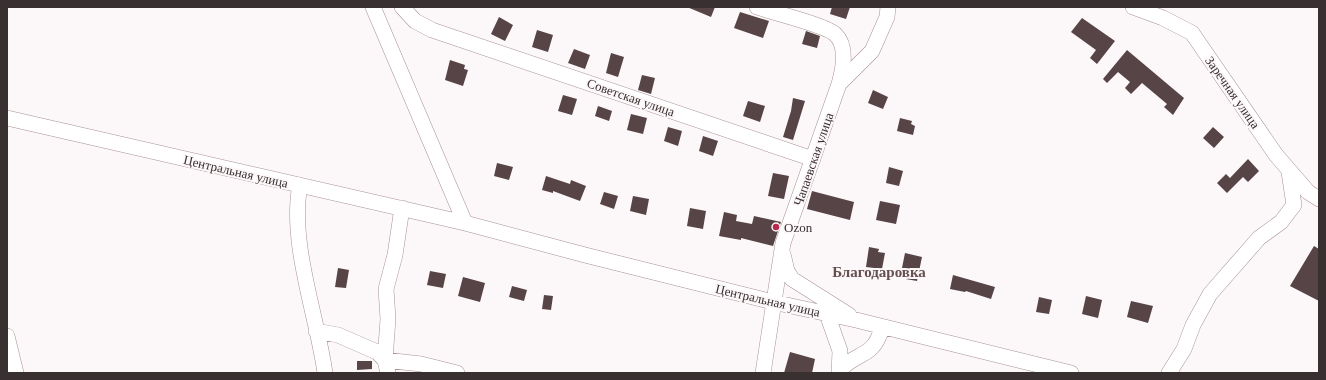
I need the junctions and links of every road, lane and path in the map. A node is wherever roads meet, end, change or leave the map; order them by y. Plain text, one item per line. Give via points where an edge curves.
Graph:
1 (373, 7) edge
2 (402, 7) edge
3 (757, 7) edge
4 (888, 7) edge
5 (1133, 7) edge
6 (839, 84) junction
7 (7, 118) edge
8 (813, 159) junction
9 (1289, 169) junction
10 (300, 185) junction
11 (1319, 199) edge
12 (1319, 204) edge
13 (1294, 205) junction
14 (402, 208) junction
15 (465, 223) junction
16 (783, 243) junction
17 (773, 302) junction
18 (827, 314) junction
19 (856, 320) junction
20 (882, 328) junction
21 (316, 331) junction
22 (7, 336) edge
23 (386, 366) edge
24 (839, 371) edge
25 (1171, 372) edge
26 (16, 373) edge
27 (325, 373) edge
28 (456, 373) edge
29 (763, 373) edge
30 (1071, 373) edge

1 - 15 street
2 - 8 street, Советская улица via 415,21 448,36
3 - 6 street via 836,34 842,47 843,60
4 - 6 street, Чапаевская улица via 872,51
5 - 9 street, Заречная улица via 1163,18 1192,33 1276,155
6 - 8 street, Чапаевская улица
7 - 10 street, Центральная улица
8 - 16 street, Чапаевская улица
9 - 11 street, Заречная улица via 1308,192
9 - 13 street
10 - 14 street, Центральная улица
10 - 21 street via 297,202 298,233
12 - 13 street via 1313,202
13 - 25 street via 1281,222 1259,238 1210,294
14 - 15 street, Центральная улица
14 - 23 street via 395,255 386,289
15 - 17 street, Центральная улица
16 - 17 street, Чапаевская улица
16 - 19 street via 784,260 792,279
17 - 18 street, Центральная улица
17 - 29 street, Чапаевская улица
18 - 19 street, Центральная улица
18 - 24 street via 840,351
19 - 20 street, Центральная улица
20 - 24 street via 878,342 872,349 845,364
20 - 30 street, Центральная улица
21 - 23 street via 338,335 376,352
21 - 27 street
22 - 26 street
23 - 28 street via 421,364

